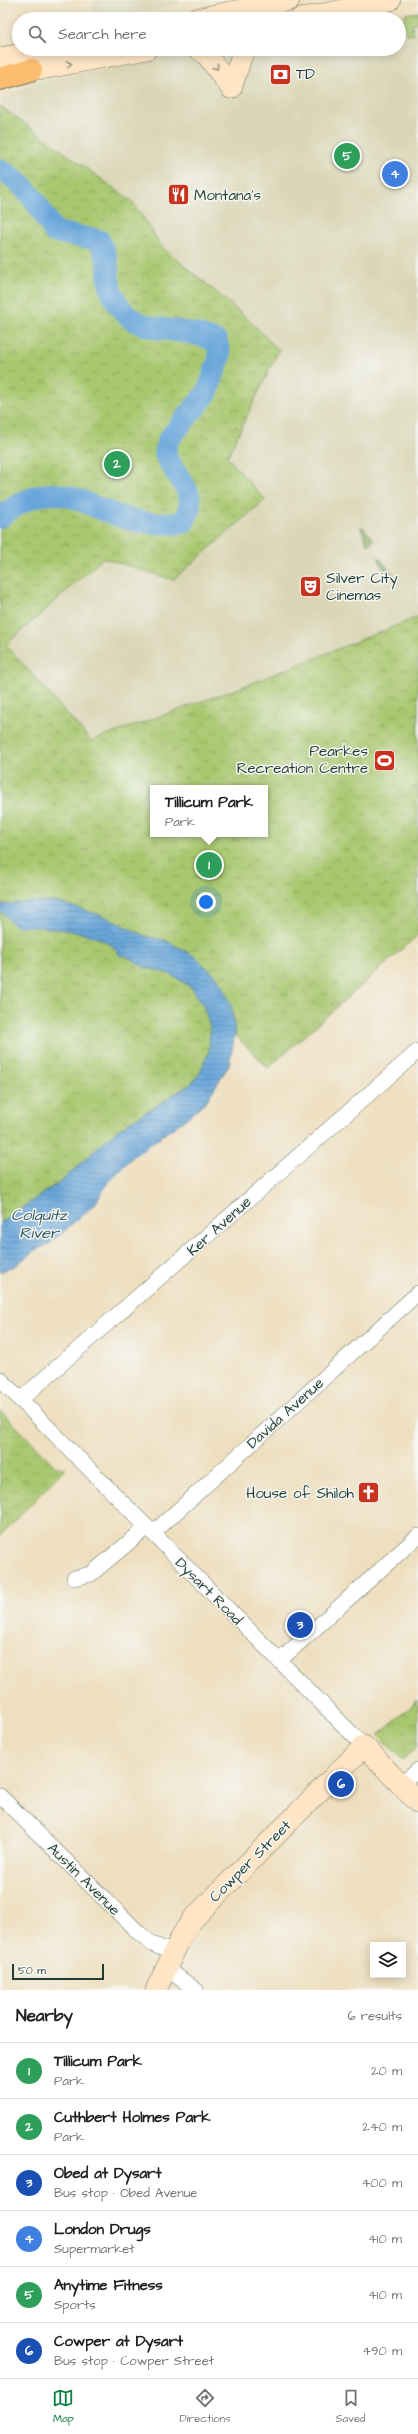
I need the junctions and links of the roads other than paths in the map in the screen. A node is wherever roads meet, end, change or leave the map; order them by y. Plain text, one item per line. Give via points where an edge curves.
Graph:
1 (289, 0) edge
2 (390, 0) edge
3 (230, 12) edge
4 (333, 12) edge
5 (12, 56) edge
6 (108, 56) edge
7 (208, 56) edge
8 (242, 56) edge
9 (0, 58) edge
10 (31, 70) junction
11 (0, 72) edge
12 (0, 79) edge
13 (418, 1051) edge
14 (418, 1293) edge
15 (0, 1379) edge
16 (20, 1400) junction
17 (150, 1530) junction
18 (418, 1536) edge
19 (74, 1578) dead end
20 (279, 1661) junction
21 (364, 1746) junction
22 (418, 1770) edge
23 (401, 1785) junction
24 (0, 1796) edge
25 (418, 1803) edge
26 (170, 1961) junction
27 (156, 1990) edge
28 (196, 1990) edge

1 - 3 main road
2 - 4 main road
5 - 9 main road
10 -> 6 main road
7 -> 8 main road via 231,88
10 - 11 main road
10 - 12 highway
13 - 16 street, Ker Avenue
14 - 17 street, Davida Avenue
15 - 16 street, Dysart Road
16 - 17 street, Dysart Road
17 - 19 street, Davida Avenue via 91,1574
17 - 20 street, Dysart Road
18 - 20 street
20 - 21 street, Dysart Road
21 - 23 main road, Dysart Road
21 - 26 main road, Cowper Street via 193,1919
22 - 23 street
23 - 25 main road, Dysart Road
24 - 26 street, Austin Avenue via 139,1934
26 - 27 main road, Cowper Street
26 - 28 street, Austin Avenue

